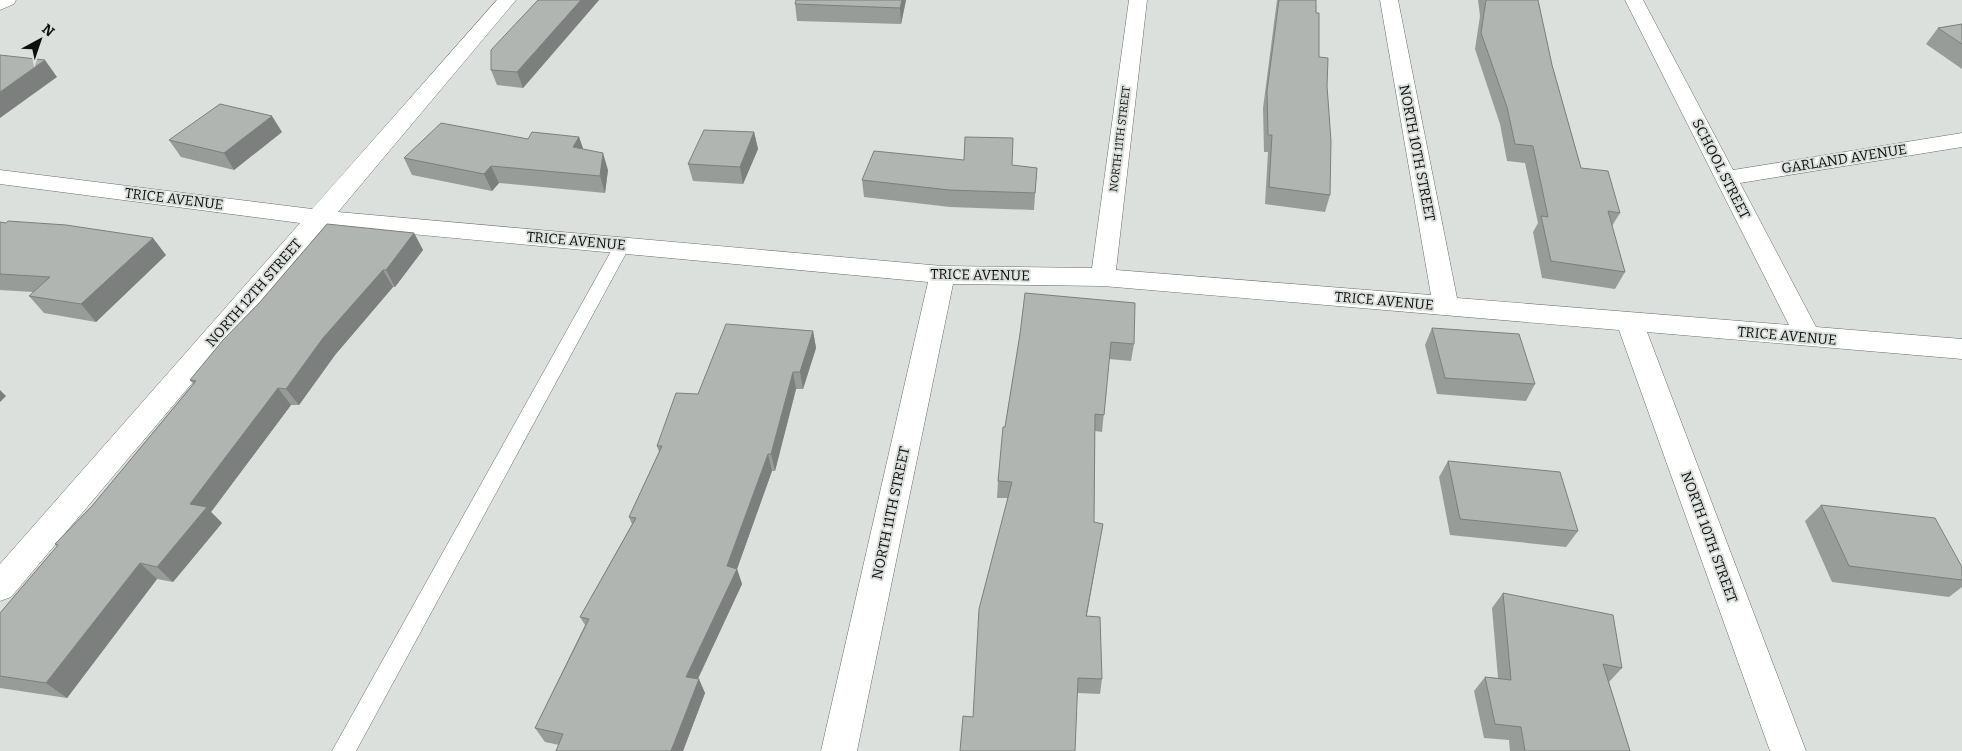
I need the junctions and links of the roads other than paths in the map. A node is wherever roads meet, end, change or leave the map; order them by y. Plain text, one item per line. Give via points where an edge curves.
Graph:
1 (7, 0) edge
2 (508, 0) edge
3 (1138, 0) edge
4 (1388, 0) edge
5 (1634, 0) edge
6 (0, 4) edge
7 (1962, 140) edge
8 (0, 177) edge
9 (1725, 178) junction
10 (319, 218) junction
11 (622, 246) junction
12 (942, 275) junction
13 (1103, 277) junction
14 (1446, 307) junction
15 (1630, 322) junction
16 (1808, 337) junction
17 (1962, 349) edge
18 (0, 587) edge
19 (344, 751) edge
20 (839, 751) edge
21 (1788, 751) edge

1 - 6 street
2 - 10 street, NORTH 12TH STREET
3 - 13 street, NORTH 11TH STREET
4 - 14 street, NORTH 10TH STREET
5 - 9 street, SCHOOL STREET
7 - 9 street, GARLAND AVENUE
8 - 10 street, TRICE AVENUE
9 - 16 street, SCHOOL STREET
10 - 11 street, TRICE AVENUE
10 - 18 street, NORTH 12TH STREET
11 - 12 street, TRICE AVENUE
11 - 19 lane
12 - 13 street, TRICE AVENUE
12 - 20 street, NORTH 11TH STREET
13 - 14 street, TRICE AVENUE
14 - 15 street, TRICE AVENUE
15 - 16 street, TRICE AVENUE
15 - 21 street, NORTH 10TH STREET
16 - 17 street, TRICE AVENUE

